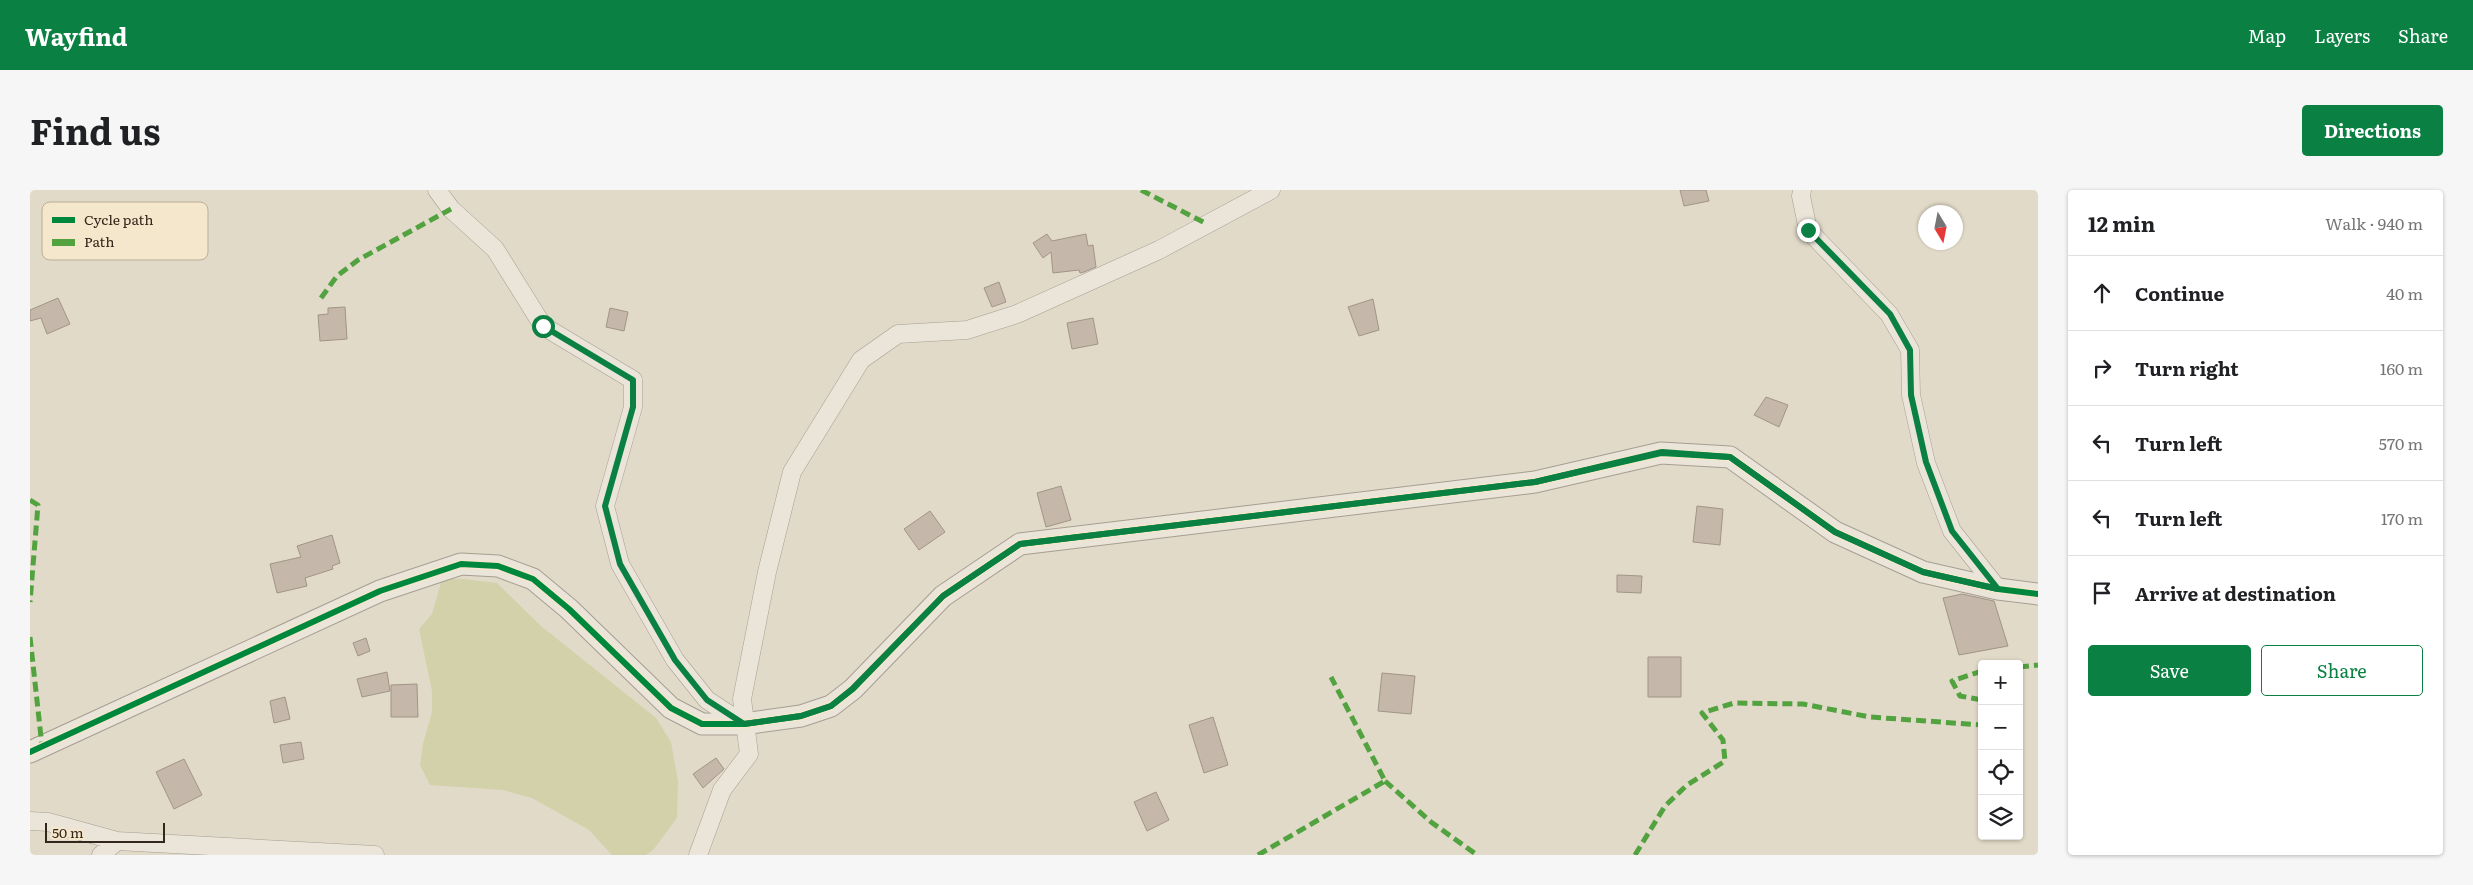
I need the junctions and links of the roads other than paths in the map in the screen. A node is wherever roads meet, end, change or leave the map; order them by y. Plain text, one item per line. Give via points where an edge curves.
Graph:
1 (436, 190) edge
2 (1271, 190) edge
3 (1802, 190) edge
4 (1998, 589) junction
5 (2038, 594) edge
6 (744, 724) junction
7 (30, 752) edge
8 (30, 821) edge
9 (117, 841) junction
10 (101, 855) edge
11 (375, 855) edge
12 (698, 855) edge

1 - 6 street via 451,209 495,249 543,326 633,380 633,407 605,506 620,564 675,660 707,700
2 - 6 street via 1159,250 1017,314 967,330 898,334 861,360 792,472 766,572 742,699
3 - 4 street via 1808,230 1890,314 1910,350 1911,395 1926,462 1952,531
4 - 5 street
4 - 6 street via 1923,572 1835,532 1730,457 1662,452 1535,482 1020,544 943,596 852,689 831,706 801,716
6 - 7 street via 702,724 671,708 569,609 533,579 498,566 461,564 380,591
6 - 12 street via 749,754 722,790
8 - 9 street via 48,822
9 - 10 street
9 - 11 street

